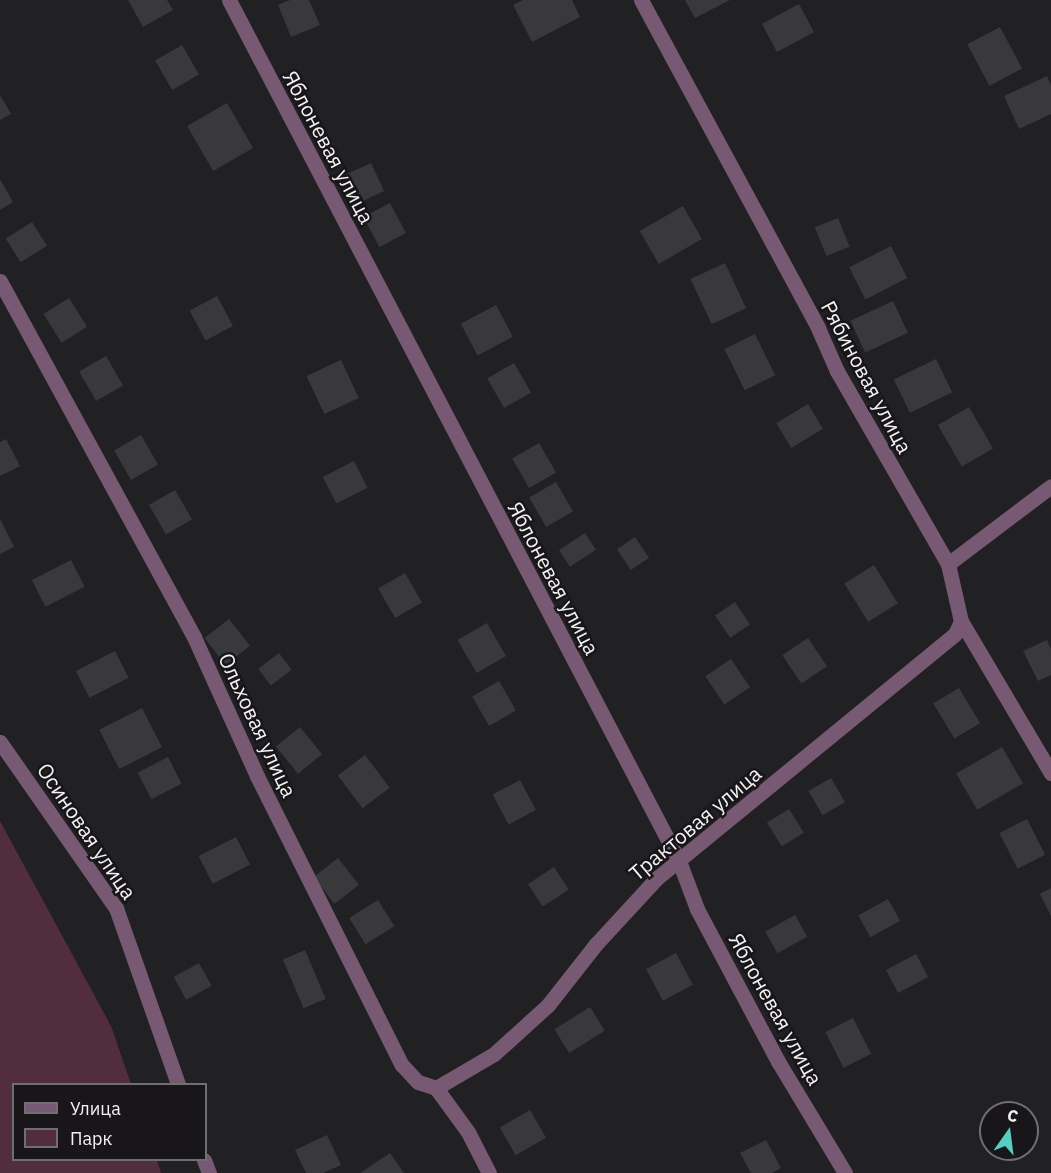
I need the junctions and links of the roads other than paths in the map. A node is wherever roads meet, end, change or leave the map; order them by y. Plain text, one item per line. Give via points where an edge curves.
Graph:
1 (229, 0) edge
2 (641, 0) edge
3 (0, 281) edge
4 (1051, 486) edge
5 (948, 564) junction
6 (962, 621) junction
7 (0, 742) edge
8 (1051, 773) edge
9 (679, 861) junction
10 (178, 1083) edge
11 (436, 1088) junction
12 (489, 1173) edge
13 (845, 1173) edge

1 - 9 street, Яблоневая улица
2 - 5 street, Рябиновая улица via 818,328 837,371
3 - 11 street, Ольховая улица via 194,637 262,786 402,1065 418,1082
4 - 5 street
5 - 6 street, Рябиновая улица
6 - 8 street, Рябиновая улица
6 - 9 street, Трактовая улица via 955,634
7 - 10 street, Осиновая улица via 116,908
9 - 11 street, Трактовая улица via 657,878 596,944 548,1005 494,1054
9 - 13 street, Яблоневая улица via 697,909 774,1053
11 - 12 street, Ольховая улица via 468,1132

